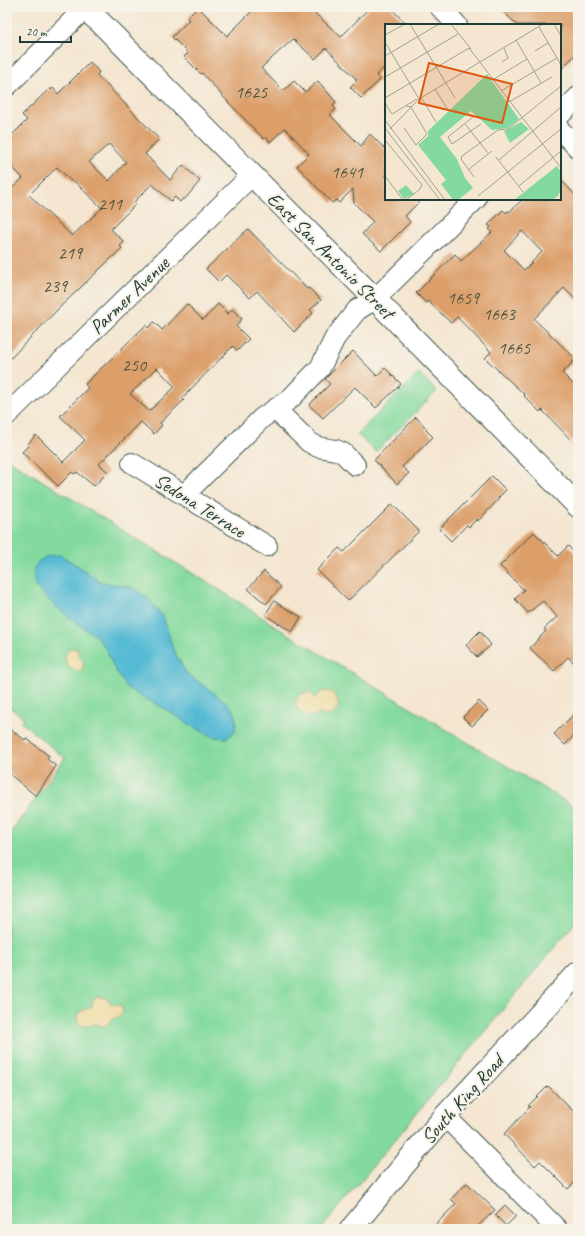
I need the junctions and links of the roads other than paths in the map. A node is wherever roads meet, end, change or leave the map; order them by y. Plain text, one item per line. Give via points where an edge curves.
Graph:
1 (440, 7) edge
2 (83, 8) edge
3 (457, 24) edge
4 (7, 86) edge
5 (578, 97) edge
6 (561, 114) edge
7 (561, 131) edge
8 (578, 148) edge
9 (252, 175) junction
10 (475, 200) edge
11 (375, 299) junction
12 (276, 409) junction
13 (7, 415) edge
14 (132, 463) dead end
15 (355, 465) dead end
16 (184, 495) junction
17 (578, 506) edge
18 (267, 546) dead end
19 (578, 973) edge
20 (444, 1116) junction
21 (351, 1229) edge
22 (557, 1229) edge

1 - 3 street
2 - 4 street
2 - 9 street, East San Antonio Street
5 - 6 street
7 - 8 street
9 - 11 street, East San Antonio Street
9 - 13 street, Parmer Avenue
10 - 11 street
11 - 12 street via 357,310 335,338 320,368 290,399
11 - 17 street, East San Antonio Street
12 - 15 street via 309,442 318,447 343,452
12 - 16 street via 262,418
14 - 16 street, Sedona Terrace
16 - 18 street, Sedona Terrace
19 - 20 street, South King Road
20 - 21 street, South King Road
20 - 22 street

